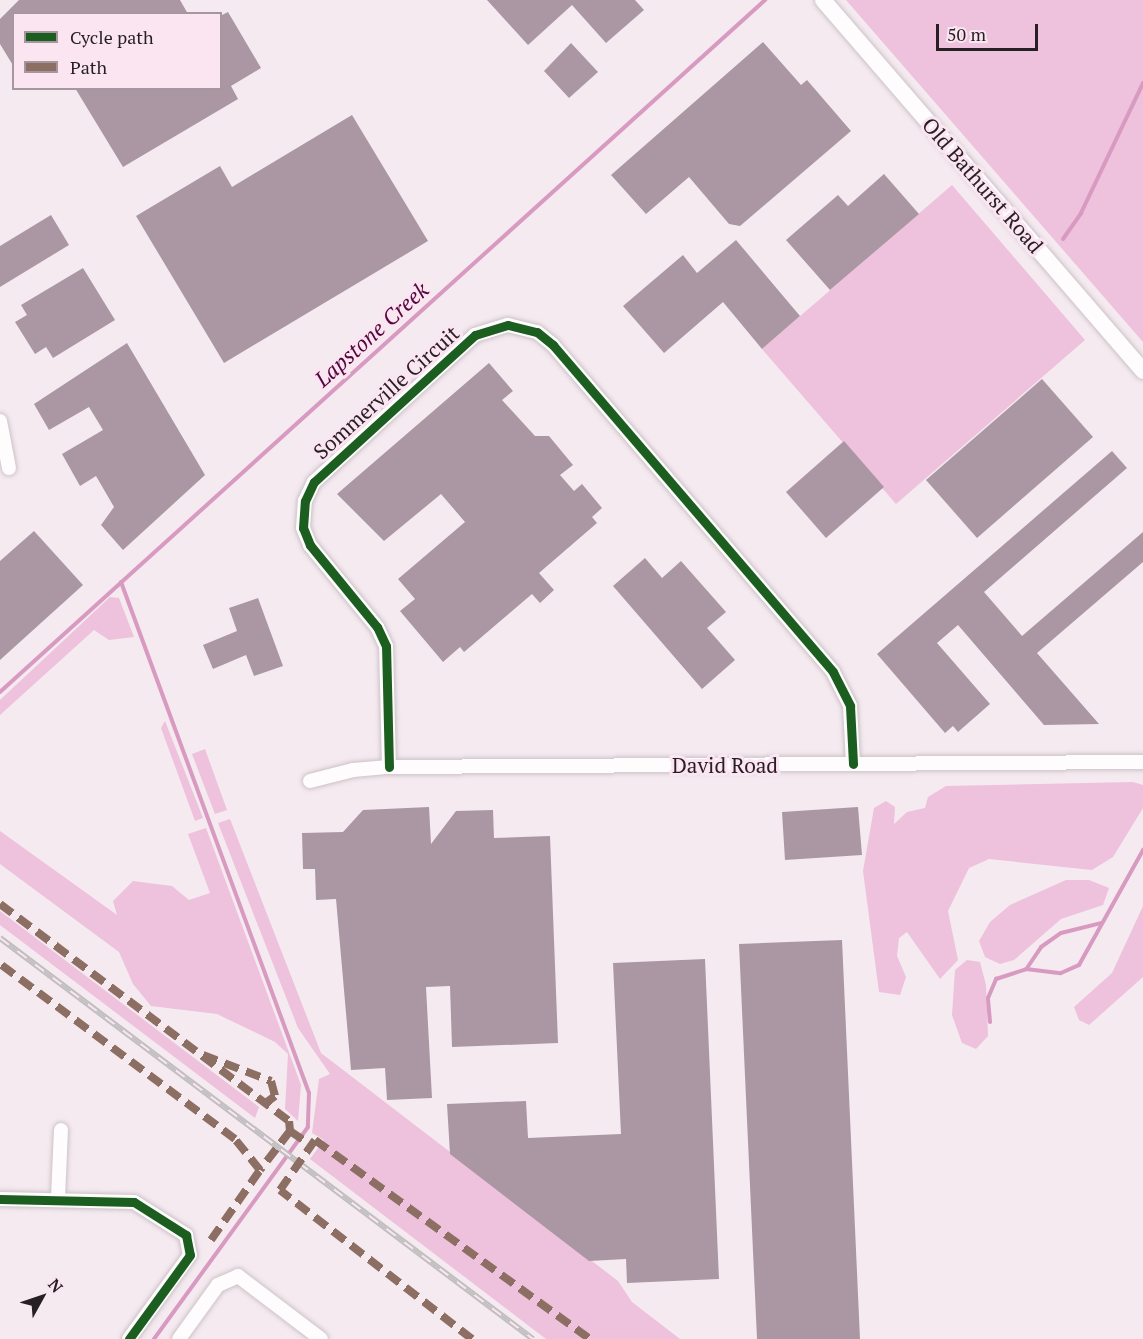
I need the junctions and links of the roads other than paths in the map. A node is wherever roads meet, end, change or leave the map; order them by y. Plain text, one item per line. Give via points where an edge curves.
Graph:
1 (823, 0) edge
2 (1143, 371) edge
3 (0, 421) edge
4 (9, 468) dead end
5 (1143, 762) edge
6 (853, 764) junction
7 (389, 767) junction
8 (310, 781) dead end
9 (61, 1130) dead end
10 (58, 1198) junction
11 (0, 1199) edge
12 (129, 1339) edge
13 (179, 1339) edge
14 (321, 1339) edge

1 - 2 main road, Old Bathurst Road
3 - 4 street
5 - 6 street, David Road
6 - 7 street, David Road
6 - 7 street, Sommerville Circuit via 850,706 833,672 553,345 537,332 508,325 475,336 314,482 305,501 303,528 310,544 377,627 386,646
7 - 8 street, David Road via 353,770
9 - 10 street
10 - 11 street
10 - 12 street via 142,1205 186,1235 190,1255
13 - 14 street via 218,1284 233,1276

